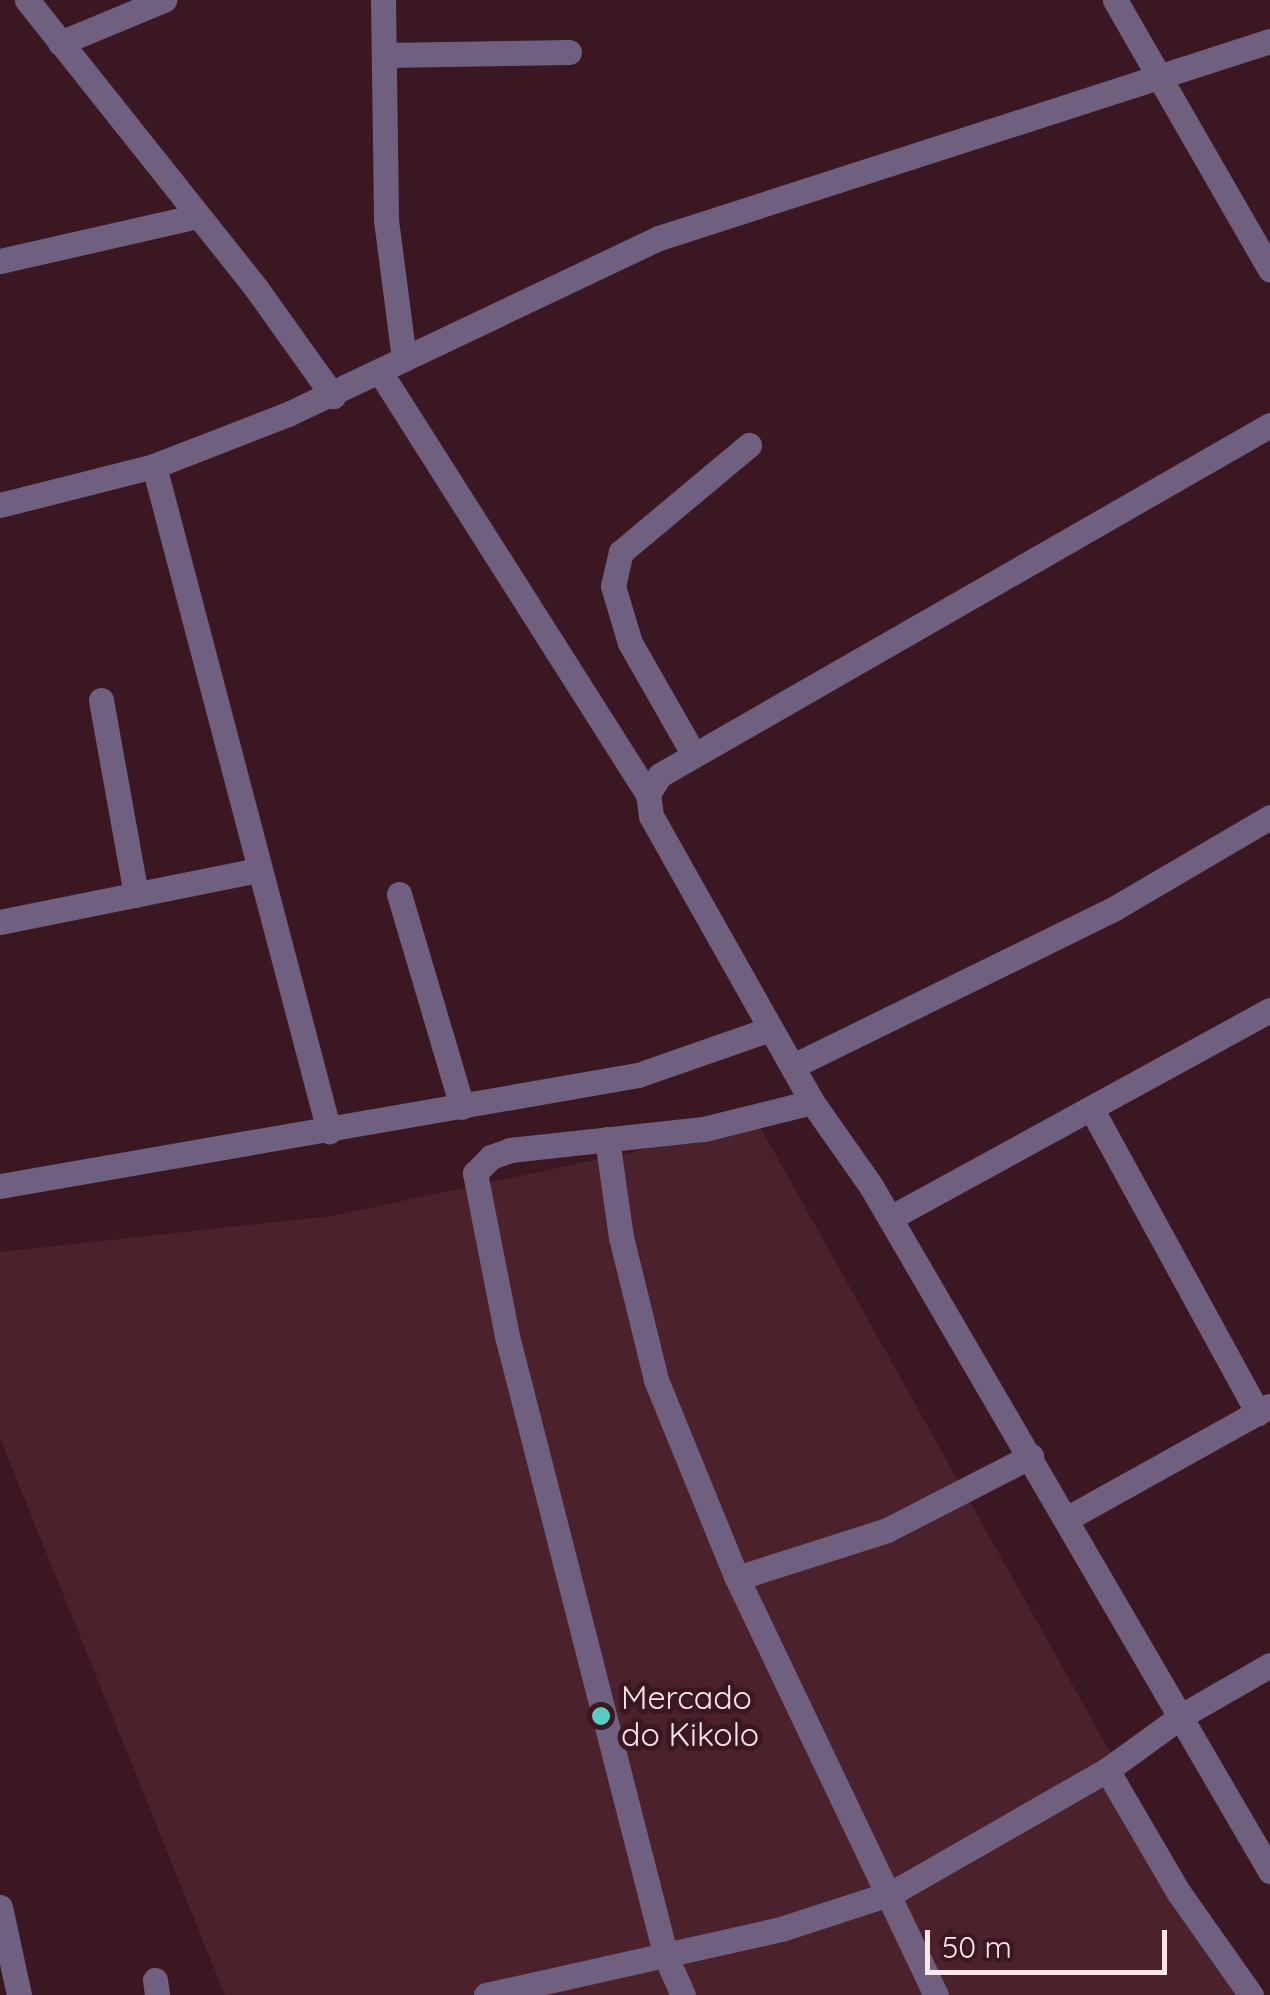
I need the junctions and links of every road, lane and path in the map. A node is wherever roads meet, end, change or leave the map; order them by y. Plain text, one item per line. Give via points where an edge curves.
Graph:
1 (27, 0) edge
2 (164, 0) edge
3 (383, 0) edge
4 (1115, 0) edge
5 (1270, 41) edge
6 (60, 43) junction
7 (569, 52) dead end
8 (384, 55) junction
9 (1158, 82) junction
10 (194, 217) junction
11 (0, 261) edge
12 (1270, 270) edge
13 (404, 358) junction
14 (380, 372) junction
15 (332, 396) junction
16 (1270, 425) edge
17 (749, 444) dead end
18 (154, 466) junction
19 (0, 505) edge
20 (101, 700) dead end
21 (694, 755) junction
22 (648, 794) junction
23 (1270, 818) edge
24 (257, 870) junction
25 (399, 894) dead end
26 (136, 895) junction
27 (0, 922) edge
28 (1270, 1010) edge
29 (770, 1029) junction
30 (793, 1066) junction
31 (812, 1102) junction
32 (462, 1107) junction
33 (1090, 1108) junction
34 (329, 1131) junction
35 (608, 1139) junction
36 (0, 1186) edge
37 (890, 1218) junction
38 (1264, 1409) edge
39 (1031, 1456) junction
40 (1068, 1518) junction
41 (736, 1578) junction
42 (1270, 1664) edge
43 (1183, 1715) junction
44 (1106, 1770) junction
45 (1270, 1871) edge
46 (892, 1893) junction
47 (0, 1907) edge
48 (666, 1958) junction
49 (18, 1995) edge
50 (486, 1995) edge
51 (683, 1995) edge
52 (936, 1995) edge
53 (1251, 1995) edge

1 - 6 street
2 - 6 street
3 - 8 street
4 - 9 street
5 - 9 street
6 - 10 street
7 - 8 street
8 - 13 street via 386,220
9 - 12 street
9 - 13 street via 659,238
10 - 11 street
10 - 15 street via 256,288
13 - 14 street
14 - 15 street
14 - 22 street
15 - 18 street
16 - 21 street
17 - 21 street via 621,552 613,586 630,643
18 - 19 street
18 - 24 street
20 - 26 street
21 - 22 street via 660,775
22 - 29 street via 651,816
23 - 30 street via 1114,908
24 - 26 street
24 - 34 street
25 - 32 street
26 - 27 street
28 - 33 street
29 - 30 street
29 - 32 street via 638,1076
30 - 31 street
31 - 35 street via 704,1128
31 - 37 street
32 - 34 street
33 - 37 street
33 - 38 street
34 - 36 street
35 - 41 street via 621,1237 656,1380
35 - 48 street via 510,1150 474,1172 506,1336
37 - 39 street
38 - 40 street
39 - 40 street
39 - 41 street via 886,1530
40 - 43 street
41 - 46 street
42 - 43 street
43 - 44 street
43 - 45 street
44 - 46 street
44 - 53 street
46 - 48 street
46 - 52 street
47 - 49 street
48 - 50 street
48 - 51 street

